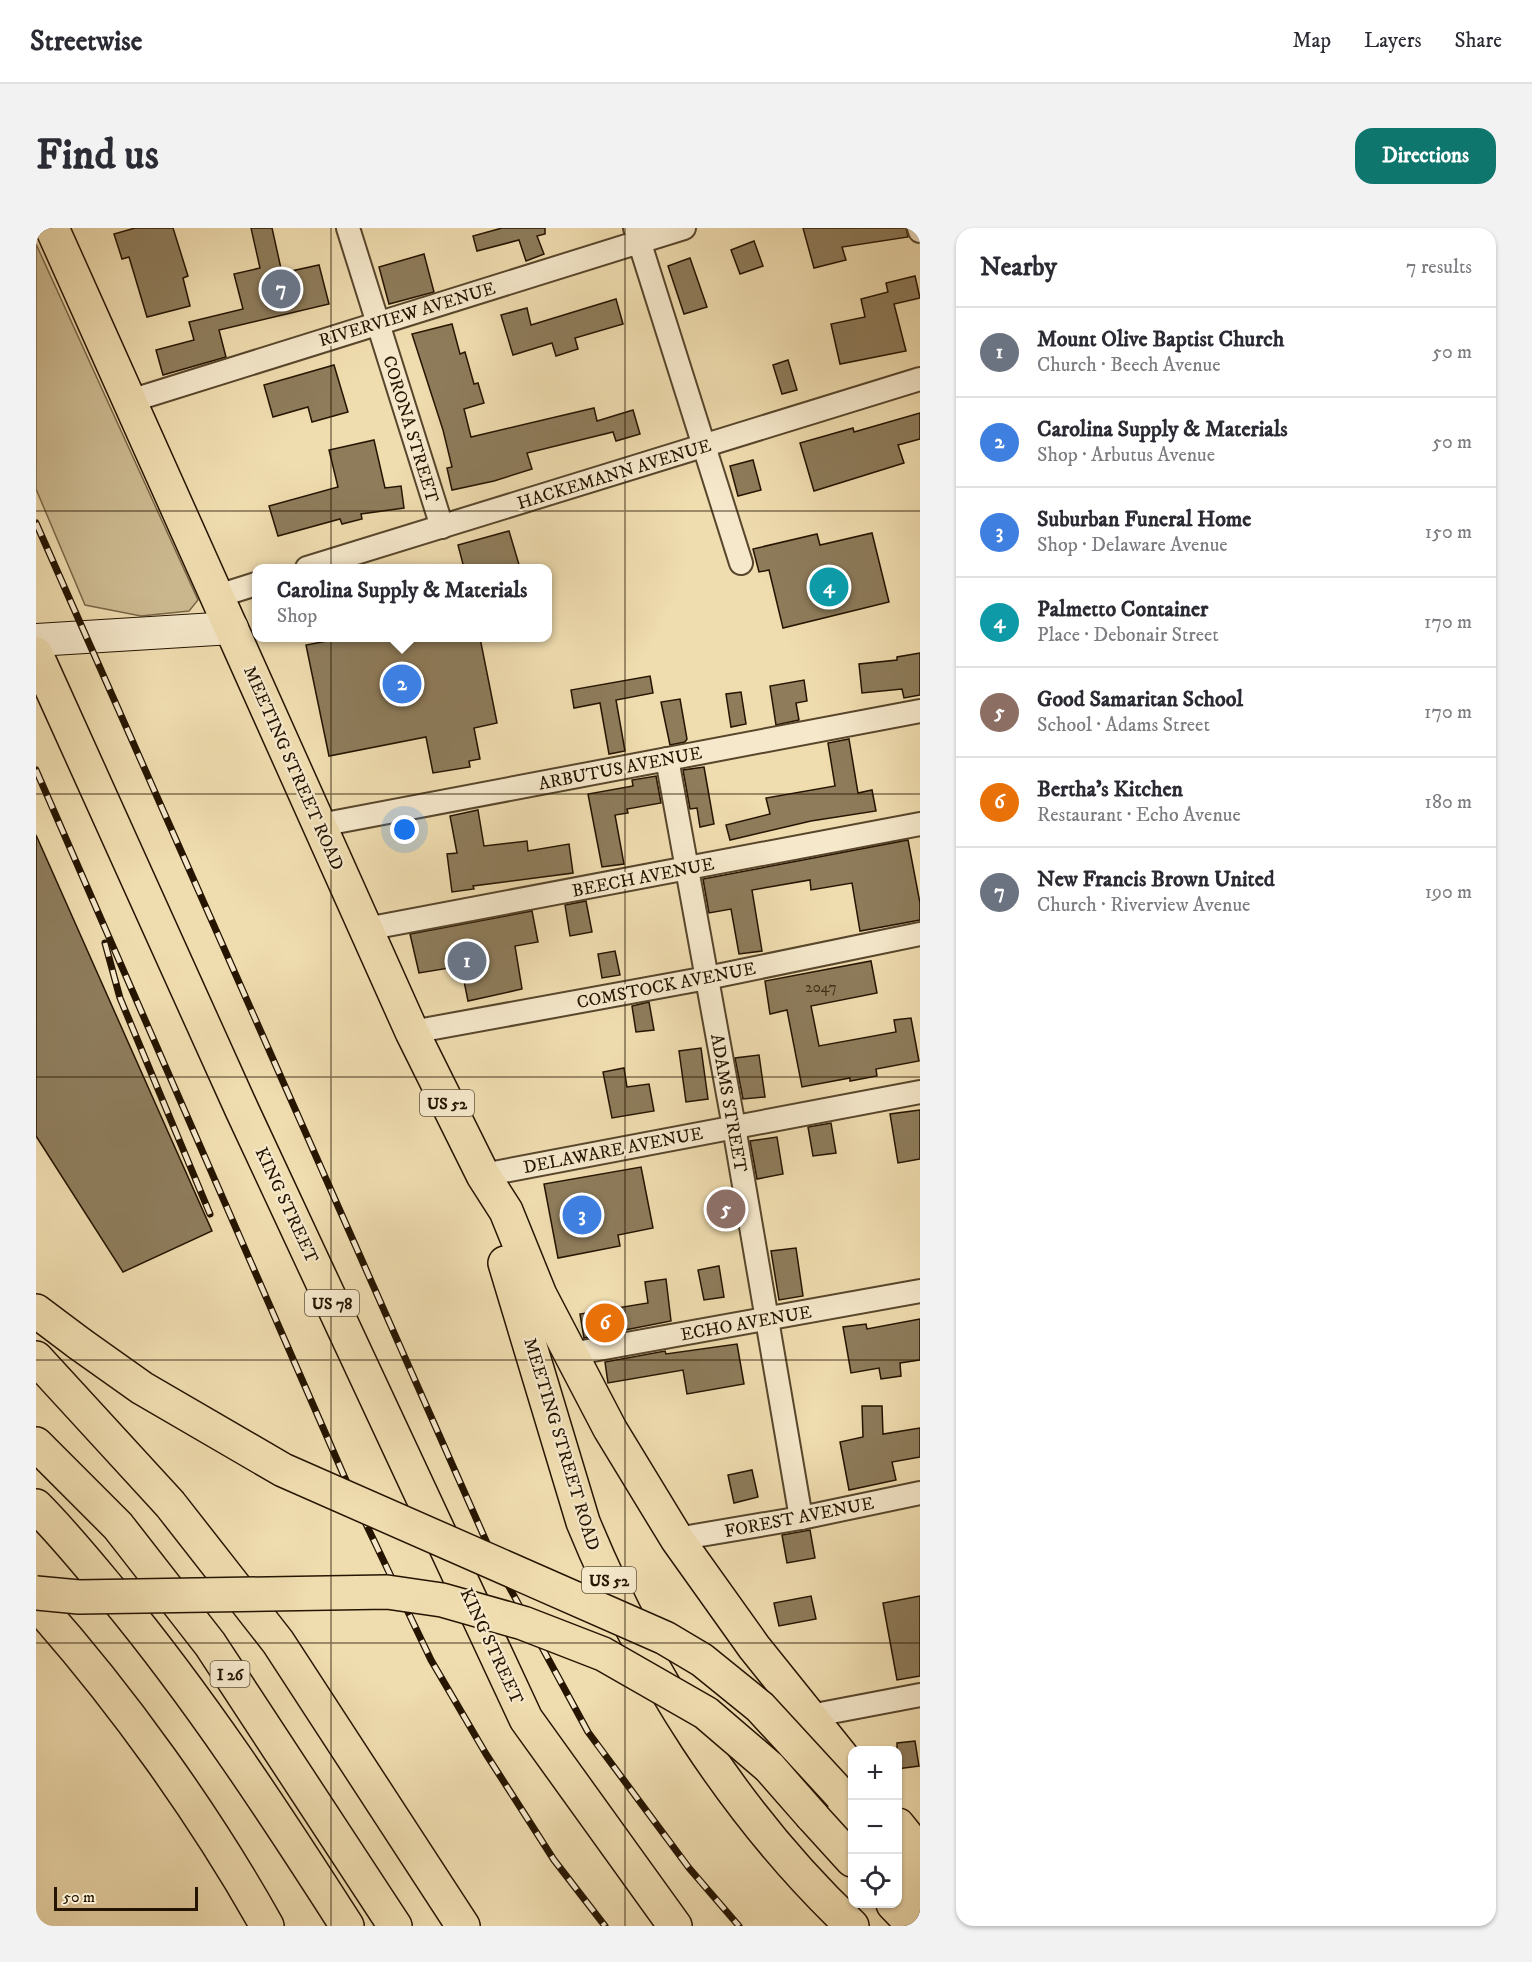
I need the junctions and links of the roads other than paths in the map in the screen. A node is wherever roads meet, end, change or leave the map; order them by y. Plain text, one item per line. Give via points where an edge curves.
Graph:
1 (52, 228) edge
2 (348, 228) edge
3 (684, 228) edge
4 (637, 235) edge
5 (378, 323) junction
6 (920, 379) edge
7 (130, 401) junction
8 (704, 446) junction
9 (442, 527) junction
10 (320, 564) edge
11 (741, 564) dead end
12 (252, 585) edge
13 (218, 596) junction
14 (232, 628) junction
15 (36, 640) edge
16 (36, 654) edge
17 (920, 711) edge
18 (667, 759) junction
19 (920, 824) edge
20 (320, 825) junction
21 (687, 868) junction
22 (366, 929) junction
23 (920, 934) edge
24 (707, 978) junction
25 (412, 1032) junction
26 (920, 1092) edge
27 (734, 1127) junction
28 (483, 1175) junction
29 (920, 1291) edge
30 (36, 1311) edge
31 (766, 1320) junction
32 (571, 1354) junction
33 (36, 1358) edge
34 (36, 1444) edge
35 (920, 1493) edge
36 (36, 1506) edge
37 (801, 1518) junction
38 (677, 1539) junction
39 (36, 1593) edge
40 (36, 1603) edge
41 (920, 1695) edge
42 (810, 1716) junction
43 (848, 1789) edge
44 (848, 1790) edge
45 (902, 1831) edge
46 (920, 1853) edge
47 (848, 1856) edge
48 (902, 1871) edge
49 (920, 1893) edge
50 (897, 1908) edge
51 (266, 1923) edge
52 (347, 1926) edge
53 (394, 1926) edge
54 (463, 1926) edge
55 (675, 1926) edge
56 (852, 1926) edge
57 (914, 1926) edge

1 - 7 main road, MEETING STREET ROAD / US 52
2 - 5 street, CORONA STREET
3 - 4 street, RIVERVIEW AVENUE
4 - 5 street, RIVERVIEW AVENUE
4 - 8 street
5 - 7 street, RIVERVIEW AVENUE
5 - 9 street, CORONA STREET
6 - 8 street, HACKEMANN AVENUE
7 - 13 main road, MEETING STREET ROAD / US 52
8 - 9 street, HACKEMANN AVENUE
8 - 11 street
9 - 10 street, HACKEMANN AVENUE
12 - 13 street
13 - 14 main road, MEETING STREET ROAD / US 52
14 - 15 main road
14 - 20 main road, MEETING STREET ROAD / US 52
16 - 55 main road, KING STREET / US 78 via 242,1110 526,1719
17 - 18 street, ARBUTUS AVENUE
18 - 20 street, ARBUTUS AVENUE
18 - 21 street, ADAMS STREET
19 - 21 street, BEECH AVENUE
20 - 22 main road, MEETING STREET ROAD / US 52
21 - 22 street, BEECH AVENUE
21 - 24 street, ADAMS STREET
22 - 25 main road, MEETING STREET ROAD / US 52
23 - 24 street, COMSTOCK AVENUE
24 - 25 street, COMSTOCK AVENUE
24 - 27 street, ADAMS STREET
25 - 28 main road, MEETING STREET ROAD / US 52
26 - 27 street, DELAWARE AVENUE
27 - 28 street, DELAWARE AVENUE
27 - 31 street, ADAMS STREET
28 - 32 main road, MEETING STREET ROAD / US 52 via 506,1211 540,1295
28 - 56 main road, MEETING STREET ROAD / US 52 via 488,1212 583,1522 597,1556 651,1661 715,1766 799,1873
29 - 31 street, ECHO AVENUE
30 - 44 main road, bridge via 142,1388 284,1470 617,1614 674,1643 710,1666 760,1707
31 - 32 street, ECHO AVENUE
31 - 37 street, ADAMS STREET
32 - 38 main road, MEETING STREET ROAD / US 52 via 610,1429
33 - 54 main road via 170,1504 278,1642
34 - 53 main road, I 26 via 118,1526 210,1644
35 - 37 street, FOREST AVENUE
36 - 52 main road, I 26 via 161,1652 263,1796
37 - 38 street, FOREST AVENUE
38 - 42 main road, MEETING STREET ROAD / US 52 via 747,1638
39 - 47 main road, bridge via 79,1597 387,1592 442,1600 523,1623 603,1654 684,1699 723,1726 769,1767
40 - 51 main road via 99,1679 189,1800
41 - 42 street
42 - 43 main road, MEETING STREET ROAD / US 52
45 - 46 main road
48 - 49 main road
50 - 57 main road

